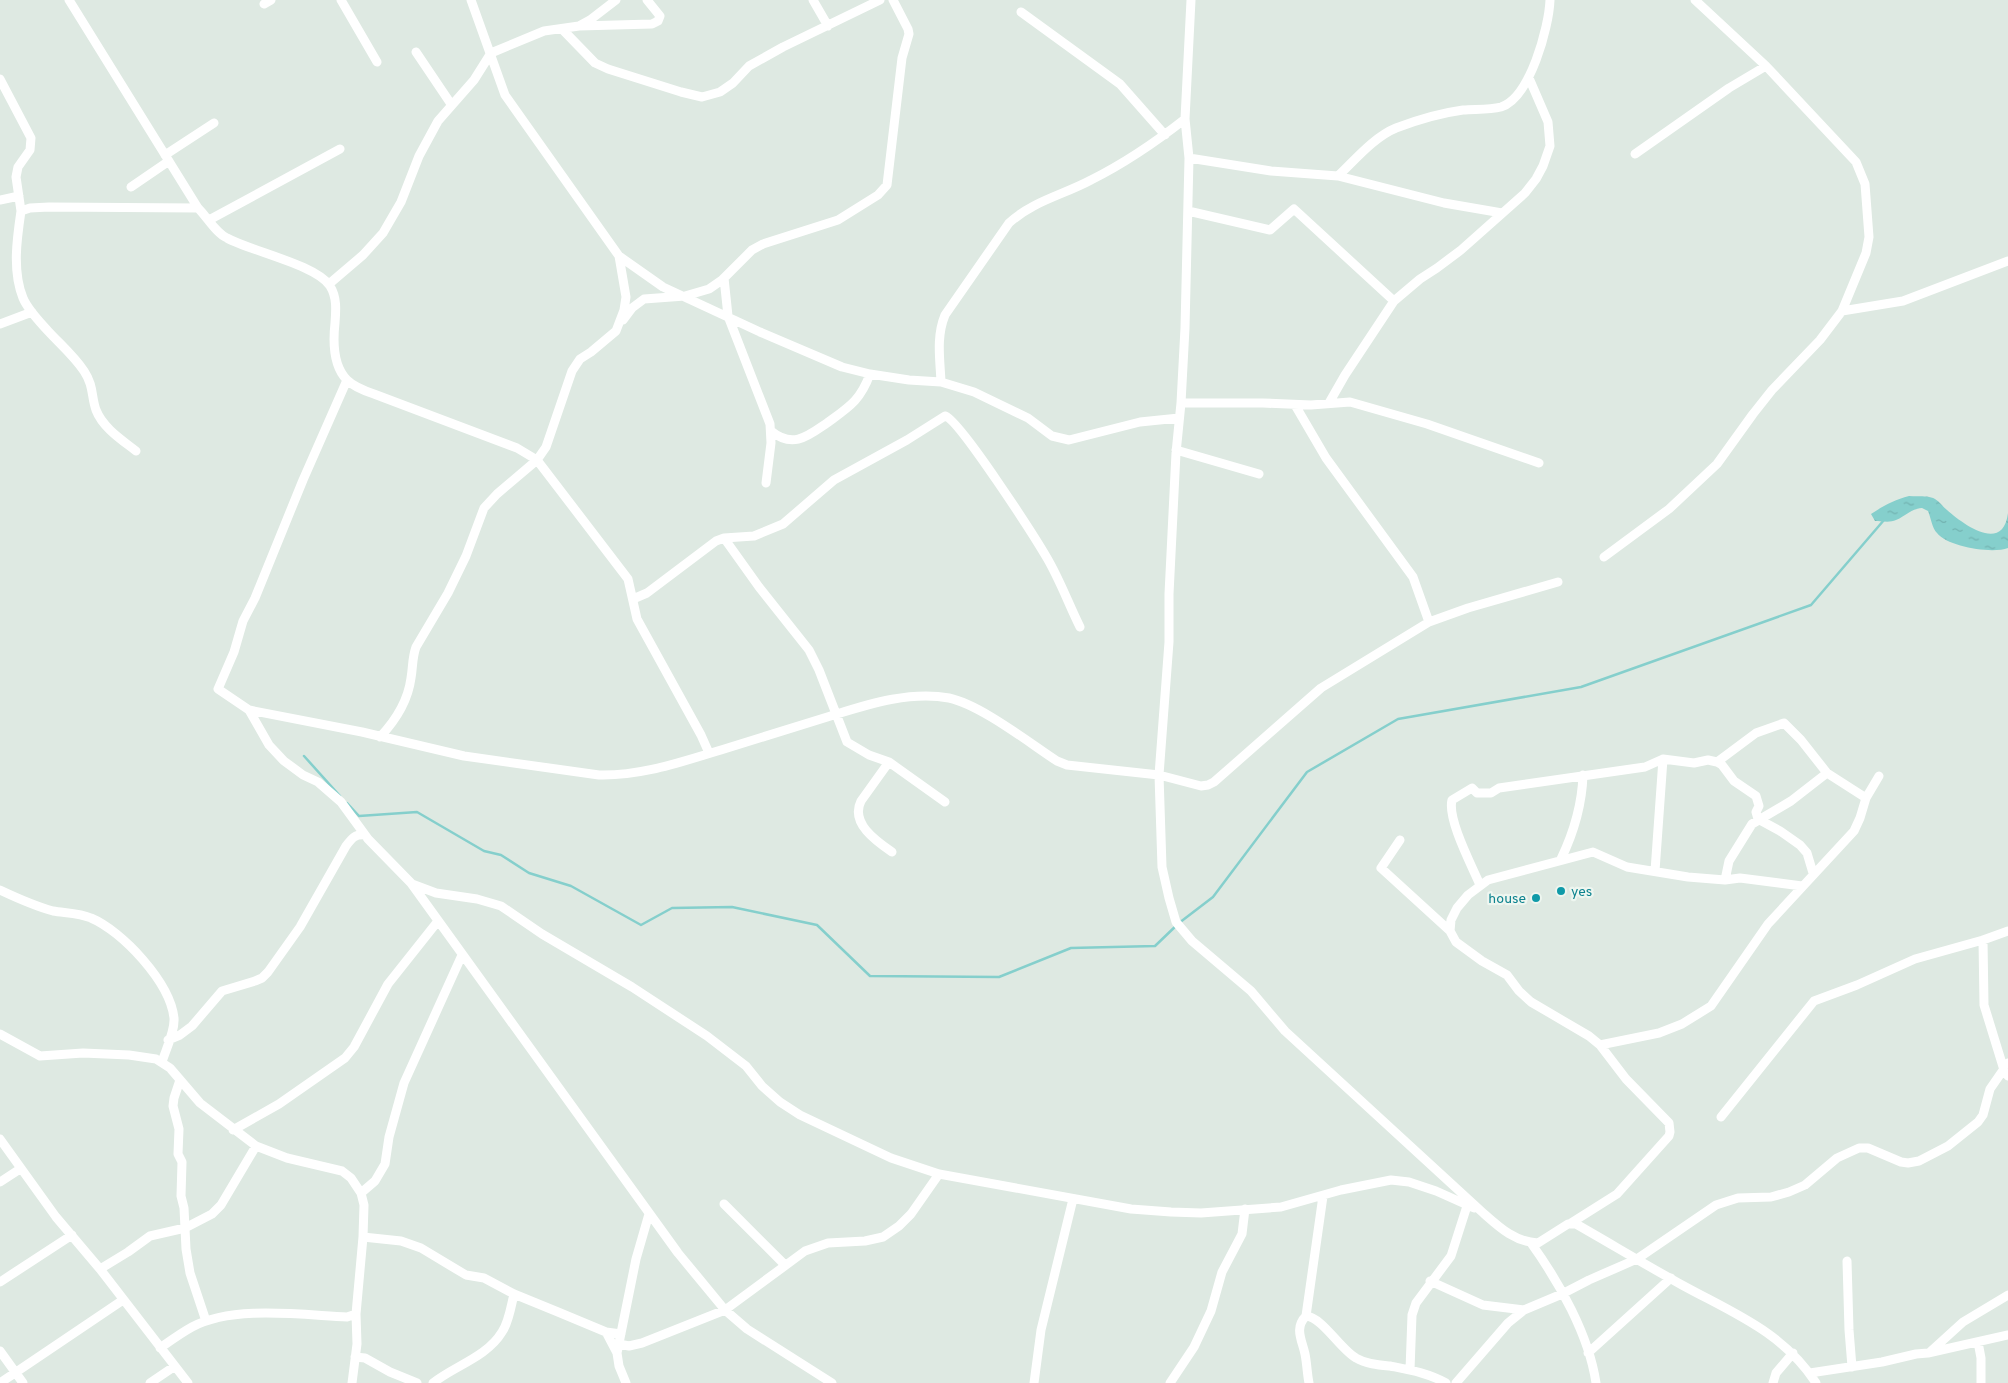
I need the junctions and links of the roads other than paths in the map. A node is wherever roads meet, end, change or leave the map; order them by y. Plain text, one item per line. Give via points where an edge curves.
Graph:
1 (69, 0) edge
2 (342, 0) edge
3 (471, 0) edge
4 (616, 0) edge
5 (647, 0) edge
6 (813, 0) edge
7 (880, 0) edge
8 (893, 0) edge
9 (1191, 0) edge
10 (1550, 0) edge
11 (1695, 0) edge
12 (1021, 12) dead end
13 (579, 26) junction
14 (828, 26) junction
15 (562, 29) junction
16 (416, 52) dead end
17 (491, 53) junction
18 (377, 62) dead end
19 (1766, 66) junction
20 (0, 78) edge
21 (1529, 78) junction
22 (451, 104) junction
23 (1185, 119) junction
24 (214, 123) dead end
25 (1165, 135) junction
26 (340, 150) dead end
27 (1635, 154) dead end
28 (167, 158) junction
29 (1189, 158) junction
30 (1338, 176) junction
31 (131, 187) dead end
32 (19, 196) junction
33 (0, 200) edge
34 (198, 208) junction
35 (21, 211) junction
36 (1188, 211) junction
37 (1502, 213) junction
38 (209, 220) junction
39 (619, 256) junction
40 (2008, 261) edge
41 (724, 278) junction
42 (329, 284) junction
43 (685, 296) junction
44 (1394, 301) junction
45 (1842, 311) junction
46 (32, 312) junction
47 (728, 316) junction
48 (0, 324) edge
49 (616, 330) junction
50 (870, 374) junction
51 (347, 380) junction
52 (941, 382) junction
53 (1181, 403) junction
54 (1329, 403) junction
55 (1295, 405) junction
56 (1179, 418) junction
57 (772, 431) junction
58 (1176, 450) junction
59 (136, 451) dead end
60 (538, 460) junction
61 (1539, 464) dead end
62 (1259, 474) dead end
63 (766, 483) dead end
64 (724, 538) junction
65 (1604, 557) dead end
66 (1558, 582) dead end
67 (633, 599) junction
68 (1429, 622) junction
69 (1080, 627) dead end
70 (249, 710) junction
71 (836, 714) junction
72 (380, 737) junction
73 (709, 753) junction
74 (1663, 759) junction
75 (889, 762) junction
76 (1717, 762) junction
77 (1827, 773) junction
78 (1159, 775) junction
79 (1583, 775) junction
80 (1879, 776) dead end
81 (1866, 798) junction
82 (945, 802) dead end
83 (1758, 819) junction
84 (365, 835) junction
85 (1400, 840) dead end
86 (892, 852) dead end
87 (1561, 859) junction
88 (1655, 870) junction
89 (1813, 873) junction
90 (1725, 880) junction
91 (411, 883) junction
92 (1480, 885) junction
93 (1802, 886) junction
94 (0, 890) edge
95 (438, 921) junction
96 (1450, 931) junction
97 (2008, 931) edge
98 (1983, 940) junction
99 (462, 955) junction
100 (0, 1034) edge
101 (168, 1040) junction
102 (1600, 1045) junction
103 (162, 1062) junction
104 (2007, 1070) edge
105 (180, 1080) junction
106 (1720, 1116) dead end
107 (233, 1130) junction
108 (0, 1139) edge
109 (256, 1146) junction
110 (20, 1169) junction
111 (939, 1174) junction
112 (0, 1182) edge
113 (361, 1193) junction
114 (1323, 1196) junction
115 (1073, 1199) junction
116 (724, 1204) dead end
117 (1467, 1206) junction
118 (1245, 1209) junction
119 (1481, 1211) junction
120 (649, 1214) junction
121 (1571, 1223) junction
122 (185, 1228) junction
123 (72, 1236) junction
124 (363, 1237) junction
125 (1531, 1242) junction
126 (1637, 1258) junction
127 (1847, 1261) dead end
128 (785, 1266) junction
129 (100, 1268) junction
130 (1671, 1278) junction
131 (1430, 1281) junction
132 (0, 1282) edge
133 (514, 1294) junction
134 (1562, 1294) junction
135 (2008, 1296) edge
136 (123, 1300) junction
137 (725, 1310) junction
138 (1524, 1310) junction
139 (356, 1314) junction
140 (1306, 1316) junction
141 (206, 1321) junction
142 (606, 1332) junction
143 (621, 1334) junction
144 (2008, 1335) edge
145 (1978, 1342) junction
146 (160, 1348) junction
147 (618, 1348) junction
148 (0, 1351) edge
149 (1588, 1353) junction
150 (1793, 1353) junction
151 (1928, 1354) junction
152 (355, 1357) junction
153 (175, 1366) junction
154 (1852, 1367) junction
155 (1410, 1370) junction
156 (16, 1373) junction
157 (1810, 1373) junction
158 (0, 1383) edge
159 (23, 1383) edge
160 (150, 1383) edge
161 (188, 1383) edge
162 (352, 1383) edge
163 (418, 1383) edge
164 (432, 1383) edge
165 (626, 1383) edge
166 (832, 1383) edge
167 (1034, 1383) edge
168 (1170, 1383) edge
169 (1309, 1383) edge
170 (1446, 1383) edge
171 (1456, 1383) edge
172 (1596, 1383) edge
173 (1773, 1383) edge
174 (1816, 1383) edge
175 (1981, 1383) edge

1 - 28 street
2 - 18 street
3 - 17 street
4 - 13 street
5 - 13 street via 660,16 652,24
6 - 14 street
7 - 14 street
8 - 41 street via 909,34 902,58 887,185 878,195 838,220 752,250
9 - 23 street
10 - 21 street via 1549,14
11 - 19 street
12 - 25 street via 1120,84
13 - 15 street
14 - 15 street via 749,66 720,92 702,96 608,69 596,63
15 - 17 street via 544,31
16 - 22 street
17 - 22 street via 474,80
17 - 39 street via 505,95
19 - 27 street
19 - 45 street via 1856,162 1865,184 1869,237 1866,254
20 - 32 street via 31,138 30,150 18,167 16,176
21 - 30 street via 1511,102 1500,107 1460,110 1394,129
21 - 37 street via 1548,122 1550,146 1536,179
22 - 42 street via 426,140 401,202 383,233
23 - 25 street
23 - 29 street
24 - 28 street
25 - 52 street via 1091,180 1035,204 1009,223 945,315 939,340
26 - 38 street
28 - 31 street
28 - 34 street
29 - 30 street via 1272,171
29 - 36 street
30 - 37 street via 1444,203
32 - 33 street
32 - 35 street
34 - 35 street via 30,208
34 - 38 street
35 - 46 street via 16,261 23,299
36 - 44 street via 1270,230 1294,209
36 - 53 street
37 - 44 street via 1461,250
38 - 42 street via 225,238 292,262
39 - 43 street via 663,287
39 - 49 street via 626,297
40 - 45 street via 1903,301
41 - 43 street via 709,289
41 - 47 street
42 - 51 street via 336,310 335,353
43 - 47 street
43 - 49 street via 644,299 632,308
44 - 54 street
45 - 65 street via 1753,414 1717,464 1669,509
46 - 48 street
46 - 59 street via 83,370 92,387 96,410 105,423
47 - 50 street via 842,367
47 - 57 street
49 - 60 street via 580,359 572,371 546,447
50 - 52 street
50 - 57 street via 864,390 852,406 807,437 788,440
51 - 60 street via 374,394 517,448
51 - 70 street via 243,622 218,689
52 - 56 street via 974,392 1028,418 1052,436 1062,439 1140,422
53 - 55 street
53 - 56 street
54 - 55 street
54 - 61 street via 1350,402 1427,424
55 - 68 street via 1326,458 1412,577
56 - 58 street
57 - 63 street
58 - 62 street
58 - 78 street via 1169,642
60 - 67 street via 628,579
60 - 72 street via 484,508 448,593 416,647 410,685 401,709
64 - 67 street via 647,593
64 - 69 street via 754,536 783,524 834,480 908,440 940,418 949,416 1048,559
64 - 71 street via 809,650
66 - 68 street
67 - 73 street via 637,619
68 - 78 street via 1321,688 1208,785
70 - 72 street
70 - 84 street via 269,745 284,761 341,802
71 - 73 street
71 - 75 street via 847,742 862,752
71 - 78 street via 908,697 950,698 970,706 1067,765
72 - 73 street via 464,756 599,775 647,772
74 - 76 street
74 - 79 street via 1645,767
74 - 88 street
75 - 82 street
75 - 86 street via 860,801 857,814 874,840
76 - 77 street via 1756,733 1784,723
76 - 83 street via 1734,781 1756,796
77 - 81 street
77 - 83 street via 1791,801
78 - 119 street via 1162,867 1176,922 1192,941 1252,991 1285,1031
79 - 87 street via 1578,816
79 - 92 street via 1499,788 1491,793 1477,793 1472,788 1452,800 1452,813 1464,851
80 - 81 street
81 - 89 street via 1854,831
83 - 89 street via 1800,845 1807,853
83 - 90 street via 1732,856
84 - 91 street
84 - 101 street via 358,834 346,846 300,927 262,978 222,991 192,1026
85 - 96 street via 1381,868
87 - 88 street via 1593,852 1627,867
87 - 92 street
88 - 90 street
89 - 93 street
90 - 93 street via 1740,878
91 - 95 street
91 - 111 street via 436,892 502,906 714,1041 746,1066 768,1091 800,1115 891,1158
92 - 96 street via 1457,908
93 - 102 street via 1768,924 1711,1006 1682,1024 1659,1033
94 - 101 street via 52,910 89,917 107,927 137,954 166,995 174,1016
95 - 99 street
95 - 107 street via 388,984 354,1047 344,1058 279,1104
96 - 102 street via 1462,948 1507,975 1531,1002
97 - 98 street
98 - 104 street via 1984,1005
98 - 106 street via 1916,959 1814,1001
99 - 113 street via 404,1083 385,1164
99 - 120 street
100 - 103 street via 40,1056 82,1053 129,1055 156,1058
101 - 103 street
102 - 121 street via 1626,1079 1666,1120 1670,1132 1617,1194
103 - 105 street
104 - 126 street via 1990,1089 1978,1122 1948,1146 1919,1161 1901,1162 1868,1148 1850,1151 1789,1192 1770,1197 1738,1198 1716,1205
105 - 107 street via 200,1103
105 - 122 street via 173,1106 180,1129 178,1154 182,1162 181,1196
107 - 109 street
108 - 110 street
109 - 113 street via 287,1158 342,1171
109 - 122 street via 221,1205 212,1214
110 - 112 street
110 - 123 street
111 - 115 street
111 - 128 street via 911,1214 883,1237 828,1243 805,1251
113 - 124 street
114 - 117 street via 1391,1180 1436,1191
114 - 118 street via 1281,1207
114 - 140 street
115 - 118 street via 1171,1212
115 - 167 street via 1041,1330
116 - 128 street
117 - 119 street
117 - 131 street via 1451,1256
118 - 168 street via 1242,1234 1222,1272 1211,1311 1194,1347
119 - 125 street via 1509,1234
120 - 137 street
120 - 143 street
121 - 125 street via 1538,1243
121 - 126 street
122 - 129 street via 150,1236
122 - 141 street via 190,1273
123 - 129 street
123 - 132 street
124 - 133 street via 401,1241 421,1248 466,1275 484,1278
124 - 139 street
125 - 134 street
126 - 130 street
126 - 134 street
127 - 154 street
128 - 137 street
129 - 136 street
130 - 149 street
130 - 150 street via 1753,1324
131 - 138 street via 1483,1306
131 - 155 street via 1412,1315
133 - 142 street
133 - 164 street via 503,1332 470,1361
134 - 138 street
134 - 149 street
135 - 151 street via 1963,1322
136 - 146 street
136 - 156 street
137 - 147 street via 642,1343
137 - 166 street
138 - 171 street via 1508,1323
139 - 141 street via 347,1317 246,1314
139 - 152 street
140 - 155 street via 1318,1322 1355,1358
140 - 169 street via 1300,1322 1299,1330
141 - 146 street
142 - 143 street
142 - 147 street
143 - 147 street
144 - 145 street
145 - 151 street
145 - 175 street
146 - 153 street
147 - 165 street via 619,1366
148 - 156 street
149 - 172 street
150 - 157 street
150 - 173 street via 1776,1373
151 - 154 street
152 - 162 street
152 - 163 street via 365,1358
153 - 160 street
153 - 161 street
154 - 157 street
155 - 170 street
156 - 158 street
156 - 159 street
157 - 174 street

